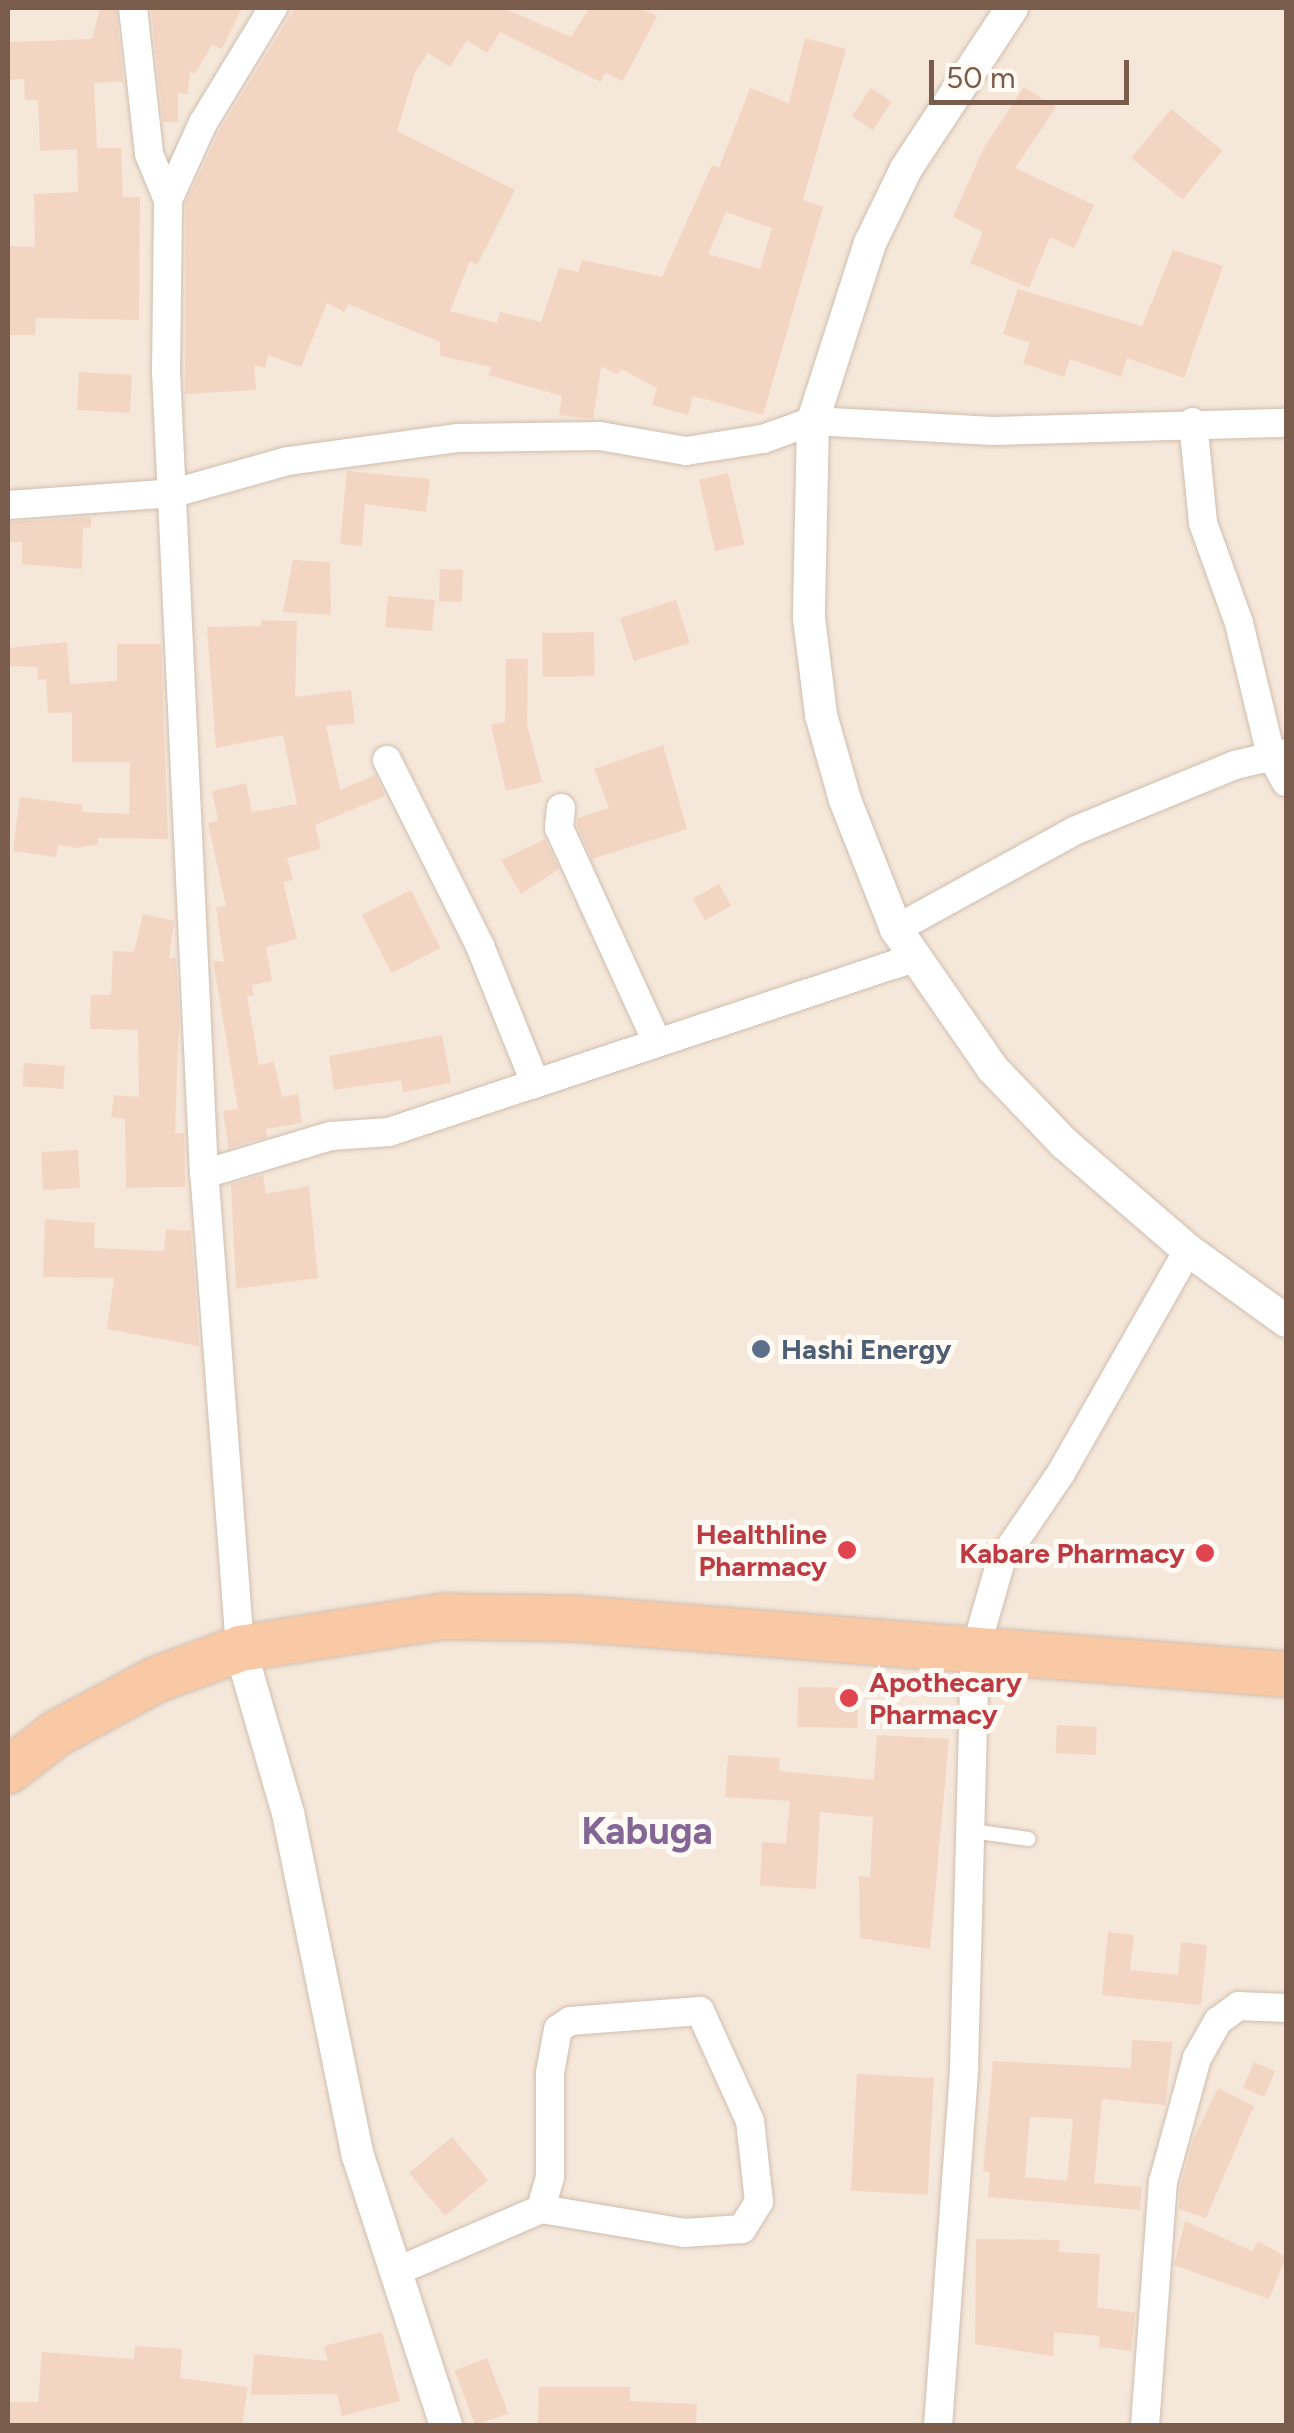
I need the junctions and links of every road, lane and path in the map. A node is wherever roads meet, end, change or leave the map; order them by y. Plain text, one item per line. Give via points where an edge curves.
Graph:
1 (132, 8) edge
2 (273, 8) edge
3 (1012, 8) edge
4 (168, 200) junction
5 (813, 421) junction
6 (1193, 422) junction
7 (1286, 423) edge
8 (174, 493) junction
9 (8, 505) edge
10 (1279, 754) edge
11 (387, 760) dead end
12 (1286, 782) edge
13 (561, 808) dead end
14 (896, 929) junction
15 (914, 958) junction
16 (656, 1040) junction
17 (535, 1083) junction
18 (204, 1174) junction
19 (1188, 1250) junction
20 (1286, 1321) edge
21 (240, 1648) junction
22 (975, 1651) junction
23 (1286, 1674) edge
24 (8, 1770) edge
25 (972, 1831) junction
26 (1028, 1839) dead end
27 (1286, 2008) edge
28 (541, 2209) junction
29 (395, 2272) junction
30 (446, 2426) edge
31 (938, 2426) edge
32 (1146, 2426) edge

1 - 4 street via 149,154
2 - 4 street via 202,123
3 - 5 street via 906,169 870,243
4 - 8 street via 166,372
5 - 6 street via 993,430
5 - 8 street via 763,439 686,451 600,436 458,438 288,460
5 - 14 street via 808,600 821,715 845,800
6 - 7 street
6 - 10 street via 1203,523
8 - 9 street
8 - 18 street
10 - 12 street
10 - 14 street via 1074,830
11 - 17 street via 480,946
13 - 16 street via 559,828
14 - 15 street
15 - 16 street
15 - 19 street via 994,1069 1064,1143
16 - 17 street
17 - 18 street via 389,1132 331,1136
18 - 21 street
19 - 20 street
19 - 22 street via 1061,1474 1001,1561
21 - 22 highway via 442,1616 572,1618
21 - 24 highway via 156,1679 56,1732
21 - 29 street via 288,1812 349,2122
22 - 23 highway
22 - 25 street
25 - 26 lane
25 - 31 street via 964,2068
27 - 32 street via 1239,2006 1218,2021 1197,2058 1163,2182
28 - 28 street via 550,2177 550,2073 558,2029 570,2021 700,2011 750,2121 759,2202 742,2229 684,2233
28 - 29 street
29 - 30 street

